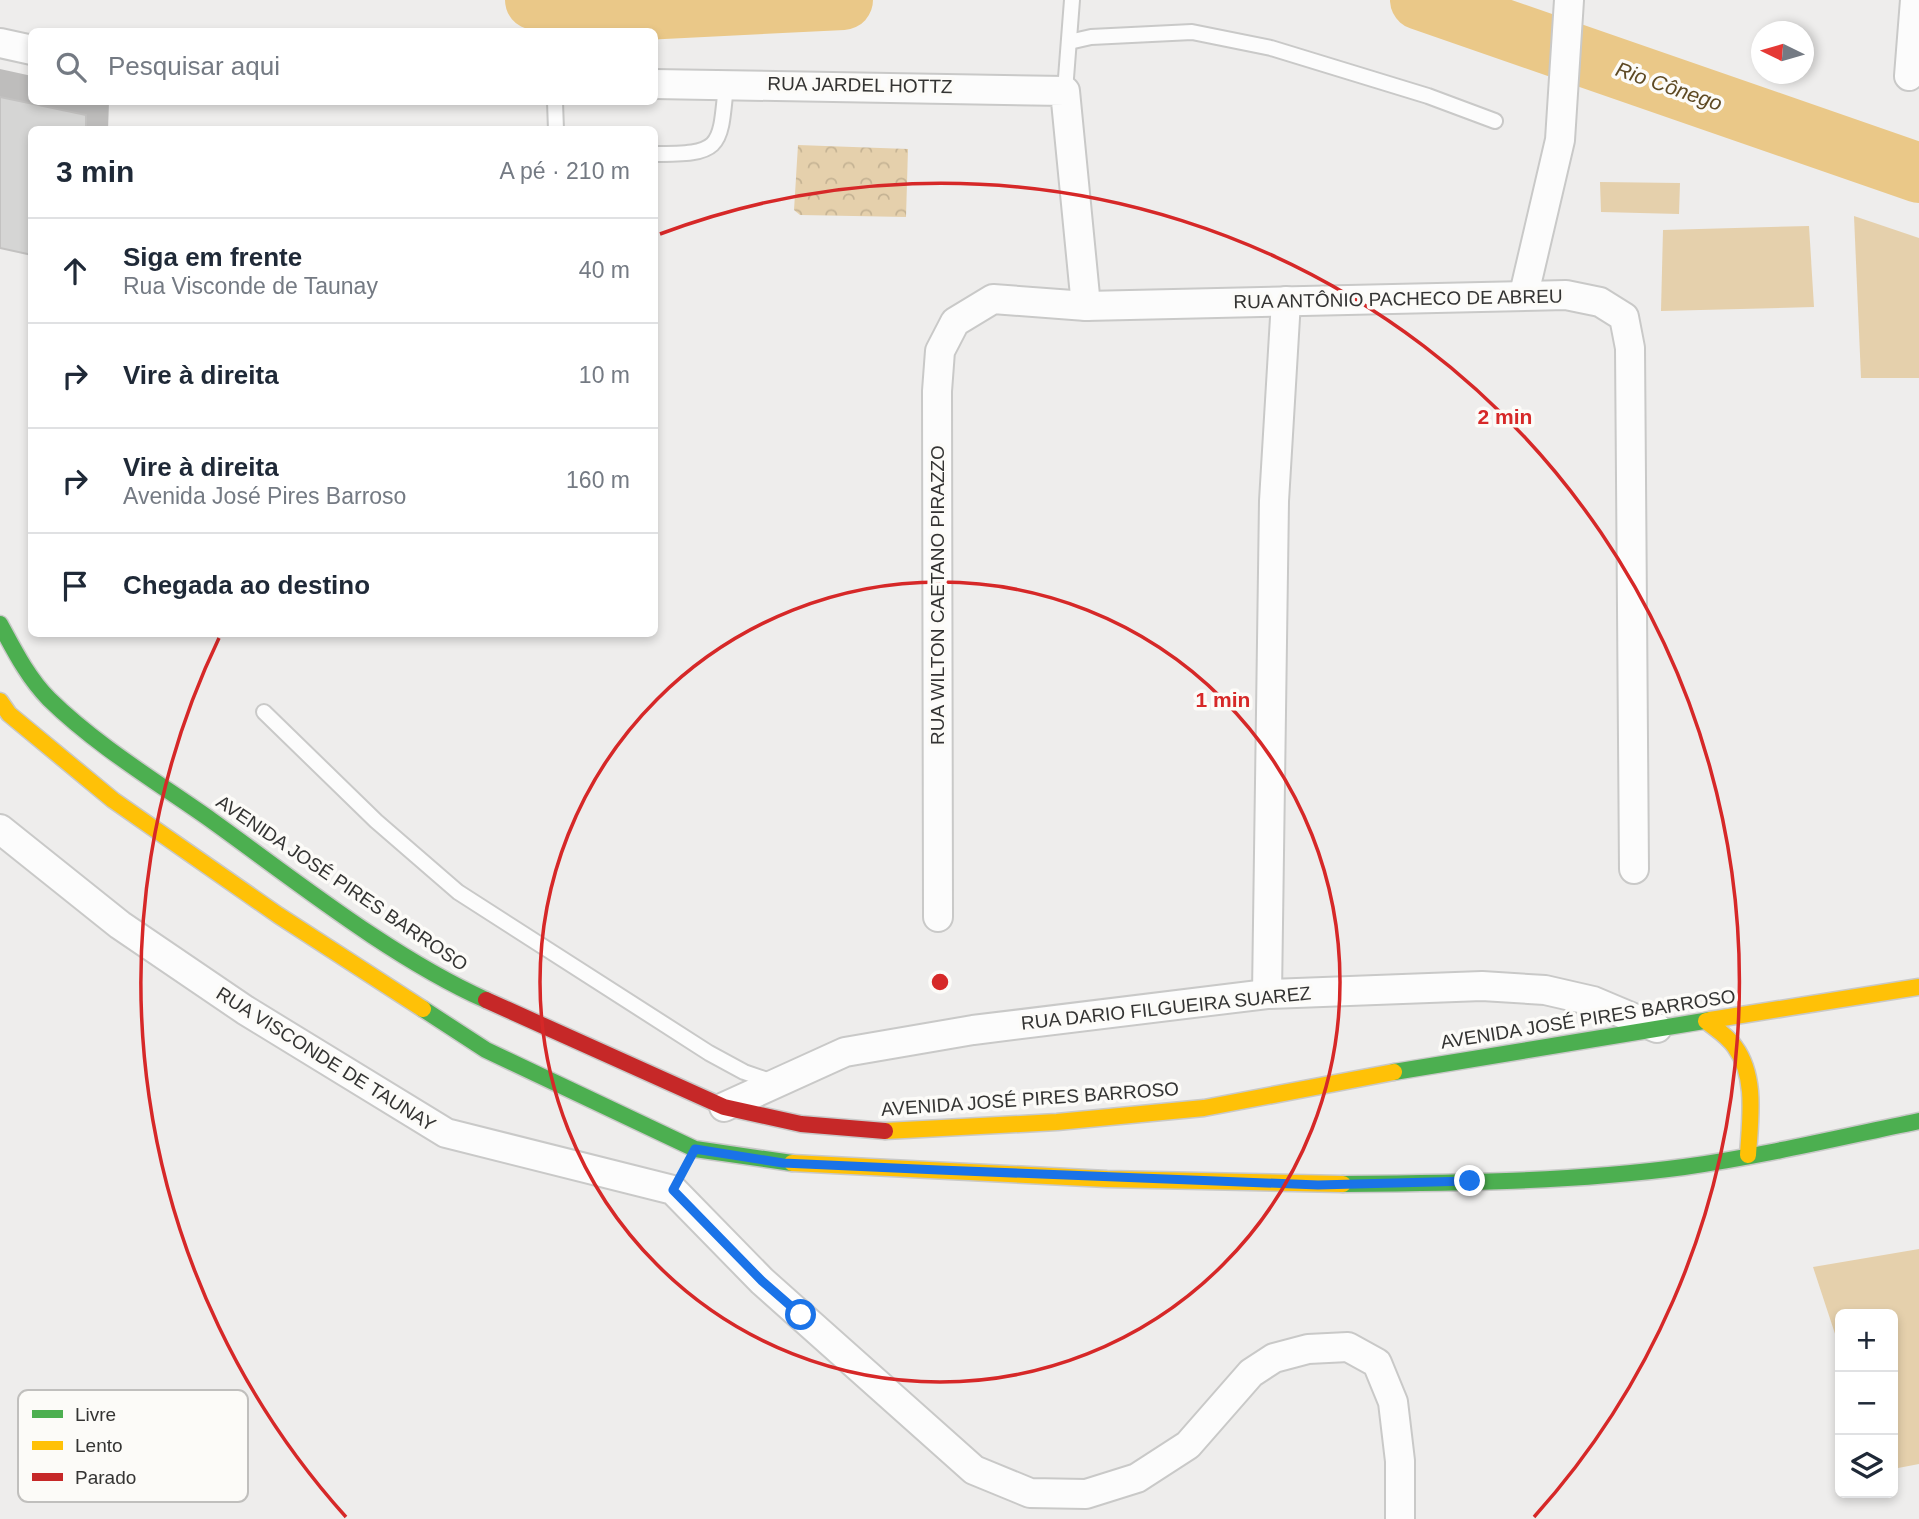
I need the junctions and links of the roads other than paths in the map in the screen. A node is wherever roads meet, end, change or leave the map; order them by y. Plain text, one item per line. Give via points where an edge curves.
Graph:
1 (1072, 0) edge
2 (1569, 0) edge
3 (1915, 0) edge
4 (1069, 42) junction
5 (0, 43) edge
6 (28, 49) edge
7 (1909, 76) dead end
8 (658, 84) edge
9 (726, 84) junction
10 (1065, 91) junction
11 (555, 105) edge
12 (1495, 121) dead end
13 (556, 126) edge
14 (658, 154) edge
15 (1524, 295) junction
16 (993, 299) joint
17 (1286, 300) junction
18 (1086, 306) junction
19 (0, 624) edge
20 (0, 701) edge
21 (264, 712) dead end
22 (0, 829) edge
23 (1633, 869) dead end
24 (938, 917) dead end
25 (1919, 988) edge
26 (1267, 994) junction
27 (1706, 1021) junction
28 (1657, 1028) junction
29 (778, 1083) junction
30 (724, 1107) junction
31 (1919, 1121) edge
32 (695, 1149) junction
33 (1748, 1155) junction
34 (673, 1190) junction
35 (1400, 1519) edge

1 - 4 lane
2 - 15 street via 1560,140
3 - 7 street
4 - 10 lane
4 - 12 lane via 1192,32 1271,48
5 - 6 street
8 - 9 street, RUA JARDEL HOTTZ
9 - 10 street, RUA JARDEL HOTTZ
9 - 14 lane via 717,142 695,154
10 - 18 street
11 - 13 lane
15 - 17 street, RUA ANTÔNIO PACHECO DE ABREU
15 - 23 street, RUA ANTÔNIO PACHECO DE ABREU via 1566,295 1600,302 1623,317 1630,348
16 - 18 street, RUA ANTÔNIO PACHECO DE ABREU
16 - 24 street, RUA WILTON CAETANO PIRAZZO via 955,322 940,351
17 - 18 street, RUA ANTÔNIO PACHECO DE ABREU
17 - 26 street via 1274,501
19 - 30 main road, AVENIDA JOSÉ PIRES BARROSO via 21,663 48,698 89,733 443,981
20 - 32 main road via 9,714 113,800 486,1051
21 - 29 lane via 376,821 458,892 709,1054
22 - 34 street, RUA VISCONDE DE TAUNAY via 120,925 245,1010 446,1133
25 - 27 main road, AVENIDA JOSÉ PIRES BARROSO
26 - 28 street, RUA DARIO FILGUEIRA SUAREZ via 1482,986 1545,990 1593,1001
26 - 29 street, RUA DARIO FILGUEIRA SUAREZ via 997,1027 845,1052
27 - 28 main road, AVENIDA JOSÉ PIRES BARROSO
27 - 33 main road via 1734,1045 1743,1061 1749,1090
28 - 30 main road, AVENIDA JOSÉ PIRES BARROSO via 1204,1108 1057,1122 887,1131 801,1125
29 - 30 street, RUA DARIO FILGUEIRA SUAREZ
31 - 33 main road
32 - 33 main road via 783,1163 1318,1185 1545,1179 1652,1171
32 - 34 street
34 - 35 street via 762,1281 974,1470 1030,1493 1086,1494 1137,1478 1188,1445 1251,1373 1274,1358 1308,1349 1348,1347 1377,1363 1393,1402

